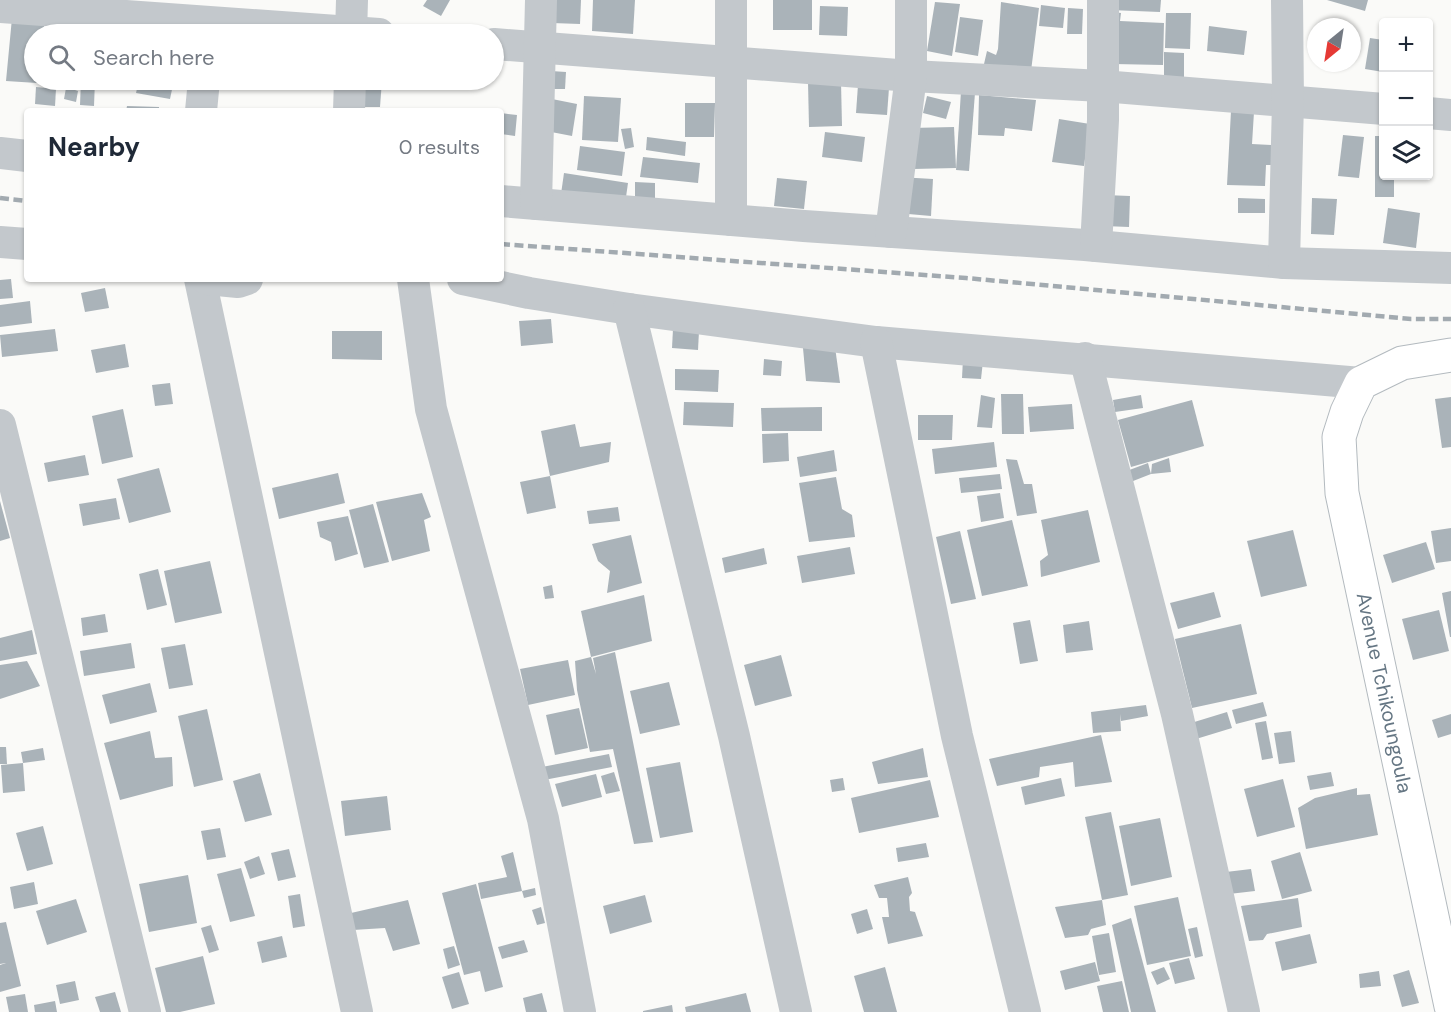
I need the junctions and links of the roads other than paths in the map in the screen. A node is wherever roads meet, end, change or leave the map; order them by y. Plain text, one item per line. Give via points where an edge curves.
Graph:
1 (352, 0) edge
2 (541, 0) edge
3 (731, 0) edge
4 (911, 0) edge
5 (1103, 0) edge
6 (1287, 0) edge
7 (0, 7) edge
8 (162, 9) edge
9 (196, 24) edge
10 (358, 24) edge
11 (504, 45) edge
12 (541, 48) junction
13 (731, 62) junction
14 (911, 76) junction
15 (1102, 86) junction
16 (203, 90) edge
17 (350, 90) edge
18 (1288, 102) junction
19 (201, 108) edge
20 (349, 108) edge
21 (1379, 109) edge
22 (1433, 113) edge
23 (1451, 114) edge
24 (0, 153) edge
25 (24, 156) edge
26 (504, 201) edge
27 (536, 204) junction
28 (731, 220) junction
29 (891, 232) junction
30 (0, 242) edge
31 (24, 244) edge
32 (1096, 246) junction
33 (1284, 263) junction
34 (1451, 268) edge
35 (201, 282) edge
36 (413, 282) edge
37 (480, 282) edge
38 (630, 309) junction
39 (876, 342) junction
40 (1451, 355) edge
41 (1085, 358) junction
42 (1361, 383) junction
43 (0, 425) edge
44 (1451, 1006) edge
45 (145, 1012) edge
46 (357, 1012) edge
47 (580, 1012) edge
48 (796, 1012) edge
49 (1025, 1012) edge
50 (1244, 1012) edge

1 - 10 street
2 - 12 street
3 - 13 street
4 - 14 street
5 - 15 street
6 - 18 street
7 - 8 street
8 - 9 street
11 - 12 street
12 - 13 street
12 - 27 street
13 - 14 street
13 - 28 street
14 - 15 street
14 - 29 street
15 - 18 street
15 - 32 street
16 - 19 street
17 - 20 street
18 - 21 street
18 - 33 street
22 - 23 street
24 - 25 street
26 - 27 street
27 - 28 street
28 - 29 street
29 - 32 street
30 - 31 street
32 - 33 street
33 - 34 street
35 - 46 street
36 - 47 street via 431,409 543,819
37 - 38 street
38 - 39 street
38 - 48 street via 734,736
39 - 41 street
39 - 49 street via 957,736
40 - 42 street via 1402,363
41 - 42 street
41 - 50 street via 1177,714
42 - 44 street, Avenue Tchikoungoula via 1339,437 1342,493
43 - 45 street

